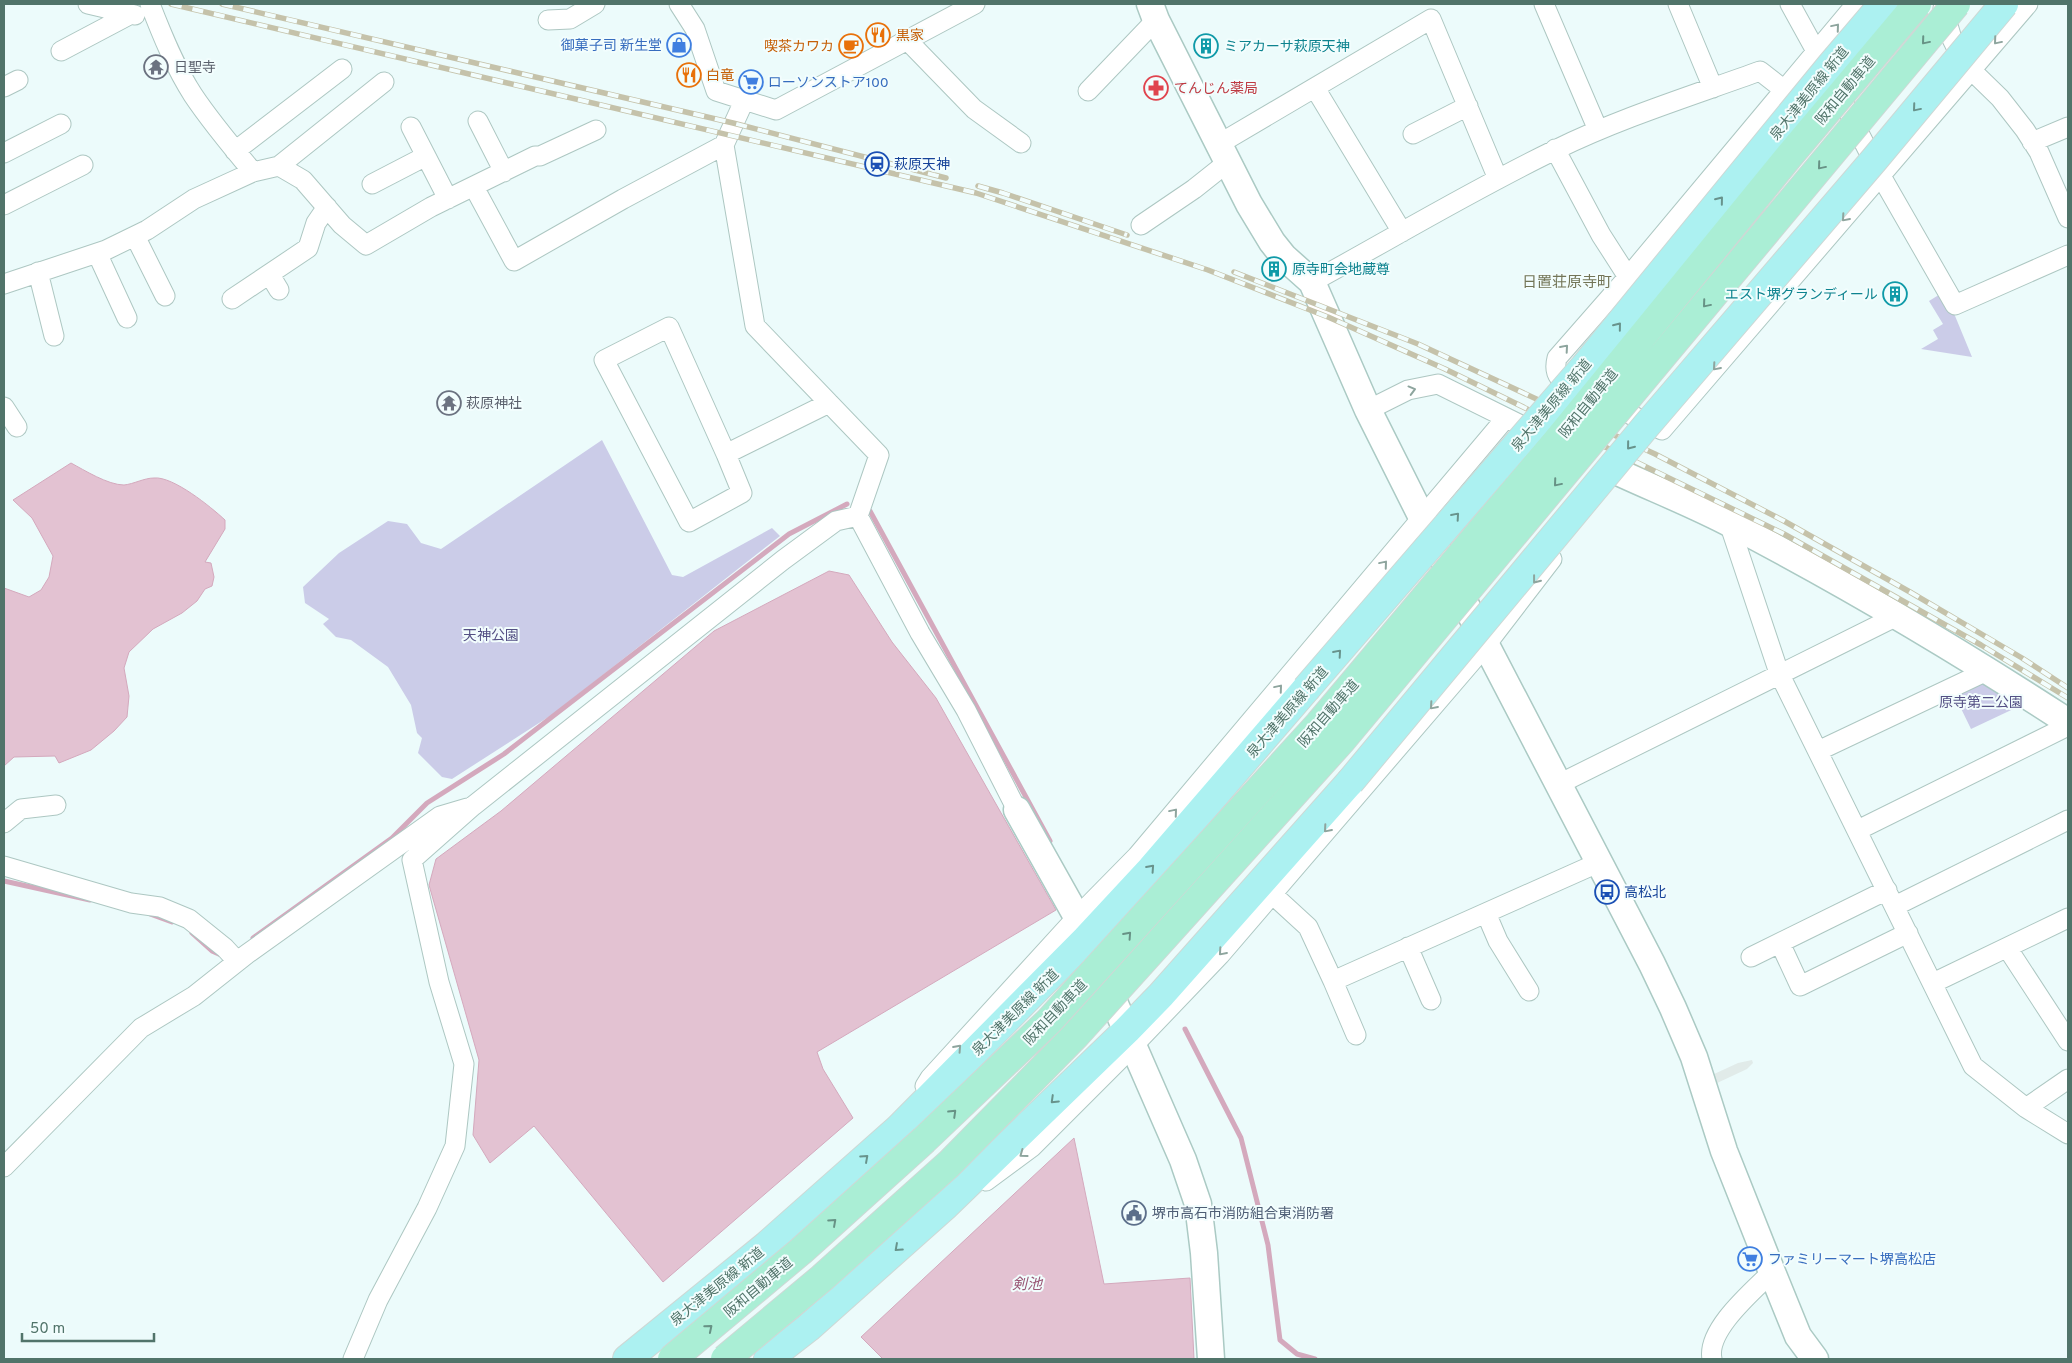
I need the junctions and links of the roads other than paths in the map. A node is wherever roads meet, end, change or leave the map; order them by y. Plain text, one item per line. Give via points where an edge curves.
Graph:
1 (88, 4) edge
2 (595, 4) edge
3 (679, 4) edge
4 (975, 4) edge
5 (1544, 4) edge
6 (1678, 4) edge
7 (1790, 4) edge
8 (1856, 4) edge
9 (1883, 4) edge
10 (1917, 4) edge
11 (1942, 4) edge
12 (1956, 4) edge
13 (2004, 4) edge
14 (2028, 4) edge
15 (153, 12) edge
16 (1153, 12) edge
17 (1428, 12) edge
18 (131, 14) junction
19 (548, 20) dead end
20 (908, 41) junction
21 (61, 51) dead end
22 (1817, 51) junction
23 (342, 69) dead end
24 (1972, 71) junction
25 (384, 82) dead end
26 (1314, 88) junction
27 (1712, 88) junction
28 (1783, 89) junction
29 (1088, 91) dead end
30 (744, 102) junction
31 (1468, 106) junction
32 (478, 121) dead end
33 (61, 124) dead end
34 (411, 127) dead end
35 (2068, 127) edge
36 (596, 130) dead end
37 (1598, 130) junction
38 (1413, 134) dead end
39 (2032, 142) junction
40 (1021, 143) dead end
41 (724, 145) junction
42 (1555, 150) junction
43 (235, 151) junction
44 (4, 153) edge
45 (1223, 153) junction
46 (426, 156) junction
47 (83, 165) dead end
48 (279, 166) junction
49 (253, 172) junction
50 (504, 172) junction
51 (1881, 176) junction
52 (1498, 179) junction
53 (372, 184) dead end
54 (474, 186) junction
55 (448, 199) junction
56 (4, 205) edge
57 (327, 207) junction
58 (2068, 218) edge
59 (1141, 226) dead end
60 (1402, 232) junction
61 (135, 236) junction
62 (97, 253) junction
63 (2068, 255) edge
64 (38, 272) junction
65 (1628, 277) junction
66 (1312, 282) junction
67 (4, 284) edge
68 (165, 296) dead end
69 (232, 299) dead end
70 (127, 318) dead end
71 (54, 336) dead end
72 (828, 403) junction
73 (4, 407) edge
74 (1368, 410) junction
75 (1505, 419) junction
76 (17, 427) dead end
77 (726, 454) junction
78 (1620, 473) junction
79 (858, 516) junction
80 (1423, 518) junction
81 (1729, 523) junction
82 (1895, 616) junction
83 (1486, 645) junction
84 (1989, 670) junction
85 (1780, 673) junction
86 (2068, 722) edge
87 (2068, 726) edge
88 (1818, 751) junction
89 (1559, 784) junction
90 (56, 806) dead end
91 (473, 806) junction
92 (1017, 810) joint
93 (2068, 820) edge
94 (4, 823) edge
95 (1858, 830) junction
96 (1600, 862) junction
97 (4, 866) edge
98 (1272, 894) junction
99 (1891, 898) junction
100 (1486, 913) junction
101 (2068, 918) edge
102 (1081, 928) junction
103 (1908, 933) junction
104 (1780, 943) junction
105 (1408, 947) junction
106 (2008, 949) junction
107 (1751, 957) dead end
108 (237, 961) junction
109 (1333, 981) junction
110 (1933, 983) junction
111 (1529, 991) dead end
112 (1432, 1000) dead end
113 (1356, 1035) dead end
114 (1130, 1038) junction
115 (2068, 1041) edge
116 (2068, 1079) edge
117 (2026, 1108) junction
118 (2068, 1134) edge
119 (4, 1167) edge
120 (1772, 1272) junction
121 (353, 1359) edge
122 (627, 1359) edge
123 (672, 1359) edge
124 (725, 1359) edge
125 (768, 1359) edge
126 (1211, 1359) edge
127 (1712, 1359) edge
128 (1815, 1359) edge

1 - 18 street
2 - 19 street via 570,19
3 - 30 street via 696,29 716,91
4 - 20 street
5 - 37 street
6 - 27 street
7 - 22 street
22 -> 8 street
102 -> 9 main road, 泉大津美原線 新道, bridge via 1151,869 1584,367
123 -> 10 highway, 阪和自動車道, bridge via 924,1140 1049,1021 1319,724
11 - 24 street via 1952,39 1964,63
12 -> 124 highway, 阪和自動車道, bridge via 1342,740 1081,1028 950,1164
13 -> 114 main road, bridge via 1350,782 1187,965
14 -> 24 street
15 - 18 street
15 - 43 street via 193,95
16 - 29 street
16 - 45 street
17 - 26 street
17 - 31 street
18 - 21 street
20 - 30 street via 776,110
20 - 40 street via 974,109
22 - 28 street
22 - 51 street
23 - 43 street
24 - 39 street via 2000,98
24 - 51 street
25 - 48 street
26 - 45 street
26 - 60 street
27 - 28 street via 1760,71
27 - 37 street
28 - 65 street
30 - 41 street
31 - 38 street
31 - 52 street
32 - 50 street
33 - 44 street
34 - 46 street
35 - 39 street
36 - 50 street
37 - 42 street
39 - 58 street
41 - 54 street via 514,261
41 - 72 street via 755,326
42 - 52 street
42 - 65 street
43 - 49 street
45 - 59 street via 1194,189
45 - 66 street via 1272,242
46 - 53 street
46 - 55 street
47 - 56 street
48 - 49 street
48 - 57 street via 303,180
49 - 61 street via 194,199
50 - 54 street
51 - 63 street via 1955,305
51 -> 65 street via 1662,430 1565,383 1555,367 1557,358
52 - 60 street
54 - 55 street
55 - 57 street via 366,245
57 - 69 street via 316,223 308,248 275,282
60 - 66 street
61 - 62 street
61 - 68 street
62 - 64 street
62 - 70 street
64 - 67 street
64 - 71 street
66 - 74 street
72 - 77 street
72 - 79 street via 879,455
73 - 76 street
74 -> 75 street via 1408,390 1438,384
74 - 80 street
75 - 78 street
75 - 80 street
77 - 77 street via 742,493 689,522 604,360 669,327
78 - 81 street
78 -> 83 street
79 - 91 street via 836,521 783,560
79 - 92 street via 920,633 966,710
80 - 83 street
102 -> 80 street via 1137,856
81 - 82 street
81 - 85 street
82 - 84 street
82 - 85 street
83 - 89 street
83 -> 98 street
84 - 86 street
84 - 88 street
85 - 88 street
85 - 89 street
87 - 95 street
88 - 95 street
89 - 96 street
90 - 94 street via 21,809
91 - 108 street via 440,816
91 - 121 street via 412,860 439,982 464,1064 455,1146 427,1208 378,1300
92 - 102 street
93 - 99 street
95 - 99 street
96 - 100 street
96 - 120 street via 1694,1057 1724,1152
97 - 108 street via 131,903 160,907 189,919
98 - 109 street via 1308,927
98 -> 114 street via 1220,955
99 - 103 street
99 - 104 street
100 - 105 street
100 - 111 street via 1498,940
101 - 106 street
102 - 114 street
122 -> 102 main road, 泉大津美原線 新道 via 766,1246 898,1129
103 - 104 street via 1800,986
103 - 110 street
104 - 107 street
105 - 109 street
105 - 112 street
106 - 110 street
106 - 115 street
108 - 119 street via 194,996 141,1028
109 - 113 street
110 - 117 street via 1972,1066
114 -> 125 main road via 808,1328
114 - 126 street via 1183,1160 1198,1204
116 - 117 street
117 - 118 street
120 - 127 street via 1726,1318 1710,1352
120 - 128 street via 1798,1336

